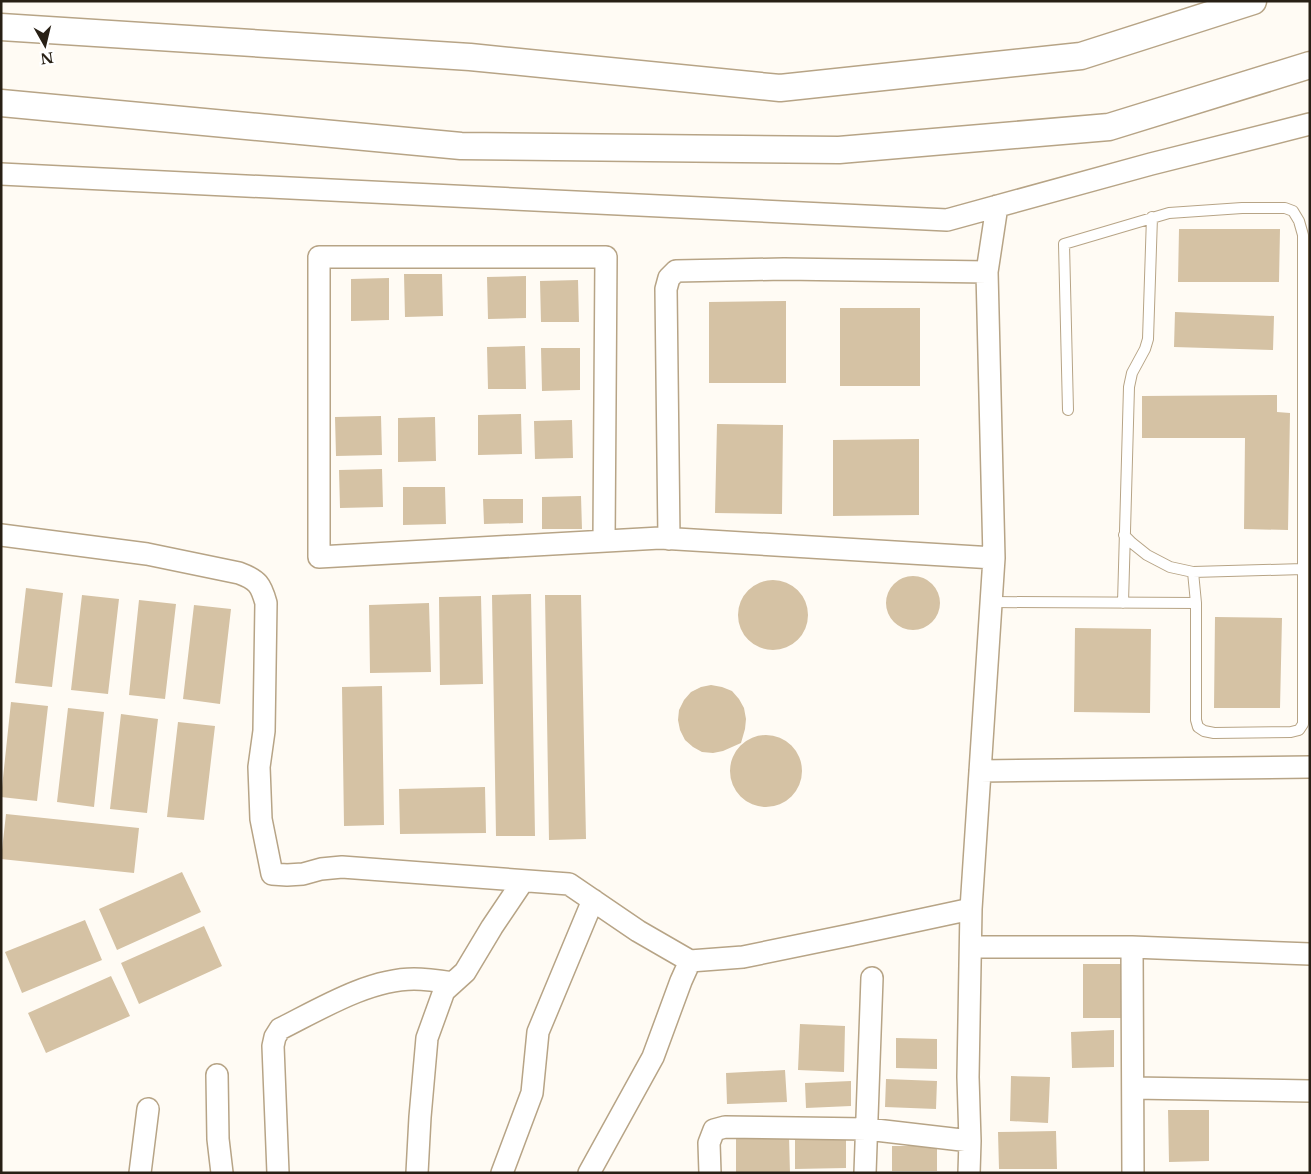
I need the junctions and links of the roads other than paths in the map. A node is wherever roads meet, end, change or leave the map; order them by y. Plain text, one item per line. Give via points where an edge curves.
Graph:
1 (1253, 1) edge
2 (1, 27) edge
3 (1310, 65) edge
4 (1, 103) edge
5 (1310, 124) edge
6 (1, 174) edge
7 (998, 206) junction
8 (1152, 217) junction
9 (987, 272) junction
10 (1068, 410) dead end
11 (1, 535) edge
12 (1124, 535) junction
13 (669, 539) junction
14 (604, 541) junction
15 (994, 558) junction
16 (1303, 569) junction
17 (1194, 572) junction
18 (991, 602) junction
19 (1123, 603) junction
20 (1196, 603) junction
21 (1310, 767) edge
22 (980, 770) junction
23 (523, 881) junction
24 (593, 900) junction
25 (971, 909) junction
26 (971, 947) junction
27 (1132, 947) junction
28 (1310, 954) edge
29 (690, 961) junction
30 (872, 978) dead end
31 (453, 983) junction
32 (217, 1075) dead end
33 (1133, 1088) junction
34 (1310, 1091) edge
35 (148, 1109) dead end
36 (867, 1129) junction
37 (970, 1141) junction
38 (707, 1168) edge
39 (140, 1173) edge
40 (222, 1173) edge
41 (278, 1173) edge
42 (417, 1173) edge
43 (502, 1173) edge
44 (589, 1173) edge
45 (865, 1173) edge
46 (969, 1173) edge
47 (1133, 1173) edge

1 - 2 street via 1081,56 780,88 470,57
3 - 4 street via 1109,127 839,150 461,146
5 - 7 street
6 - 7 street via 947,220
7 - 9 street
8 - 10 lane via 1064,244
8 - 12 lane via 1148,339 1129,387
8 - 16 lane via 1224,209 1284,208 1293,212 1299,221 1302,235
9 - 13 street via 676,271 668,278 666,289
9 - 15 street
11 - 23 street via 147,554 239,573 254,579 262,588 266,604 260,798 272,874 303,874 342,868
12 - 17 lane via 1147,555 1170,567
12 - 19 lane
13 - 14 street
13 - 15 street
14 - 14 street via 319,557 319,257 606,257
15 - 18 street
16 - 17 lane
16 - 20 lane via 1303,724 1299,730 1214,733 1198,727
17 - 20 lane
18 - 19 lane
18 - 22 street
19 - 20 lane
21 - 22 street
22 - 25 street
23 - 24 street via 569,884
23 - 31 street via 465,972
24 - 29 street
24 - 43 street via 538,1032 532,1093
25 - 26 street
25 - 29 street via 743,957
26 - 27 street
26 - 37 street
27 - 28 street
27 - 33 street
29 - 44 street via 653,1057
30 - 36 street
31 - 41 street via 414,979 391,982 359,991 280,1028 273,1046
31 - 42 street via 444,991 427,1038
32 - 40 street
33 - 34 street
33 - 47 street
35 - 39 street
36 - 37 street
36 - 38 street via 725,1127 714,1130 709,1143
36 - 45 street
37 - 46 street

